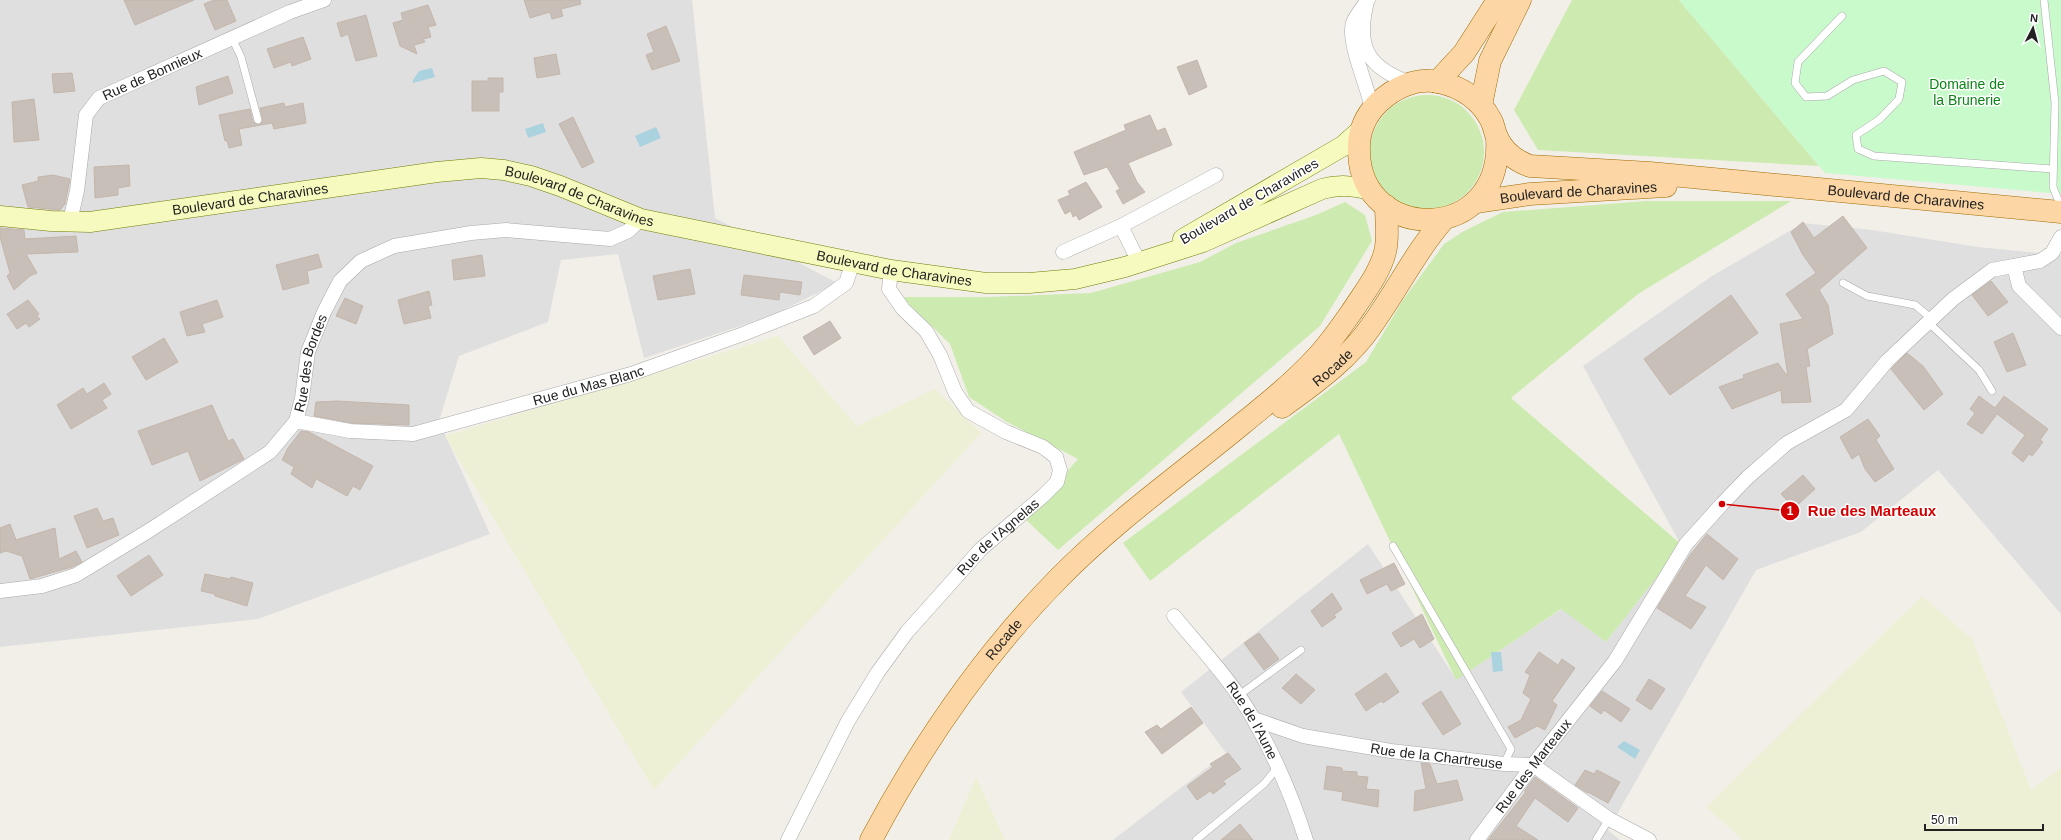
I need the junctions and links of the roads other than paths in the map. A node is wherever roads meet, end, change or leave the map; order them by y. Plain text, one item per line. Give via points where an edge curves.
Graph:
1 (324, 0) edge
2 (1368, 0) edge
3 (1498, 0) edge
4 (1520, 0) edge
5 (2044, 0) edge
6 (1842, 16) dead end
7 (232, 38) junction
8 (1437, 82) junction
9 (1410, 83) junction
10 (1481, 105) junction
11 (1372, 109) junction
12 (258, 120) dead end
13 (1362, 128) junction
14 (1497, 138) junction
15 (2052, 168) junction
16 (1216, 175) dead end
17 (1753, 182) junction
18 (1371, 190) junction
19 (1476, 202) junction
20 (1386, 206) junction
21 (2061, 207) edge
22 (2061, 212) edge
23 (0, 216) edge
24 (641, 219) junction
25 (1444, 219) junction
26 (70, 221) junction
27 (1121, 226) junction
28 (2061, 237) edge
29 (1062, 252) dead end
30 (1146, 259) junction
31 (853, 262) junction
32 (2014, 266) junction
33 (891, 270) junction
34 (1843, 283) dead end
35 (1930, 321) junction
36 (2061, 328) edge
37 (1992, 391) dead end
38 (296, 420) junction
39 (1180, 475) junction
40 (1393, 546) dead end
41 (0, 591) edge
42 (1174, 616) dead end
43 (1301, 650) dead end
44 (1238, 696) junction
45 (1254, 720) junction
46 (1504, 764) junction
47 (1532, 765) junction
48 (1277, 768) junction
49 (1609, 819) junction
50 (788, 840) edge
51 (872, 840) edge
52 (1196, 840) edge
53 (1306, 840) edge
54 (1477, 840) edge
55 (1596, 840) edge
56 (1649, 840) edge

1 - 7 street, Rue de Bonnieux
2 - 9 street via 1362,32 1372,61 1381,70
2 - 11 street via 1354,21 1351,32
3 - 8 main road via 1464,53
4 - 10 main road via 1490,61
5 - 15 lane via 2055,103
6 - 15 lane via 1798,62 1795,83 1806,97 1827,96 1853,80 1884,71 1902,82 1899,99 1880,119 1856,135 1858,149 1874,156
7 - 12 lane via 241,57
7 - 26 street, Rue de Bonnieux via 99,98 86,114 77,190
8 - 9 main road, Boulevard de Charavines
8 - 10 main road, Boulevard de Charavines via 1463,91
9 - 11 main road, Boulevard de Charavines via 1389,93
10 - 14 main road, Boulevard de Charavines via 1491,120
11 - 13 main road, Boulevard de Charavines
13 - 18 main road, Boulevard de Charavines via 1359,160 1363,176
13 - 30 main road, Boulevard de Charavines via 1337,150
14 - 17 main road, Boulevard de Charavines via 1510,155 1530,166
14 - 19 main road, Boulevard de Charavines via 1498,156 1495,173 1487,189
15 - 21 lane via 2052,188
16 - 27 street
17 - 19 main road, Boulevard de Charavines via 1530,194
17 - 22 main road, Boulevard de Charavines
18 - 20 main road, Boulevard de Charavines
18 - 30 main road, Boulevard de Charavines via 1337,185 1322,189 1203,242
19 - 25 main road, Boulevard de Charavines
20 - 25 main road, Boulevard de Charavines via 1404,216 1424,220
20 - 39 main road, Rocade via 1385,254 1368,287 1341,327 1318,356 1288,386
23 - 26 main road, Boulevard de Charavines
24 - 26 main road, Boulevard de Charavines via 531,176 481,168 437,172 90,222
24 - 31 main road, Boulevard de Charavines
24 - 38 street, Rue des Bordes via 628,231 610,240 506,230 394,246 362,261 340,281 324,312 308,352 302,398
25 - 39 main road, Rocade via 1425,241 1372,326 1338,364 1270,416
27 - 29 street
27 - 30 street
28 - 32 street, Rue des Marteaux via 2052,253 2040,262
30 - 33 main road, Boulevard de Charavines via 1075,279 1029,283 986,283
31 - 33 main road, Boulevard de Charavines
31 - 38 street, Rue du Mas Blanc via 846,283 814,306 631,374 413,434 350,431
32 - 35 street, Rue des Marteaux via 1992,270
32 - 36 street via 2018,286
33 - 50 street, Rue de l'Agnelas via 889,290 903,309 926,331 940,355 955,392 968,411 1006,432 1043,447 1056,457 1060,470 1057,482 1048,492 981,549 906,632 848,721
34 - 35 lane via 1867,296 1915,305
35 - 37 lane via 1979,370
35 - 47 street, Rue des Marteaux via 1887,361 1846,410 1787,443 1748,477 1696,532 1686,544 1615,661
38 - 41 street, Rue des Bordes via 270,452 76,575 42,586
39 - 51 main road, Rocade via 1099,540 1059,577 990,654 930,738 898,790
40 - 46 lane via 1511,749
42 - 44 street, Rue de l'Aune
43 - 44 lane
44 - 45 street, Rue de l'Aune
45 - 46 street, Rue de la Chartreuse via 1303,736
45 - 48 street, Rue de l'Aune
46 - 47 street, Rue de la Chartreuse
47 - 49 street
47 - 54 street, Rue des Marteaux
48 - 52 lane via 1264,784
48 - 53 street, Rue de l'Aune
49 - 55 lane
49 - 56 street

